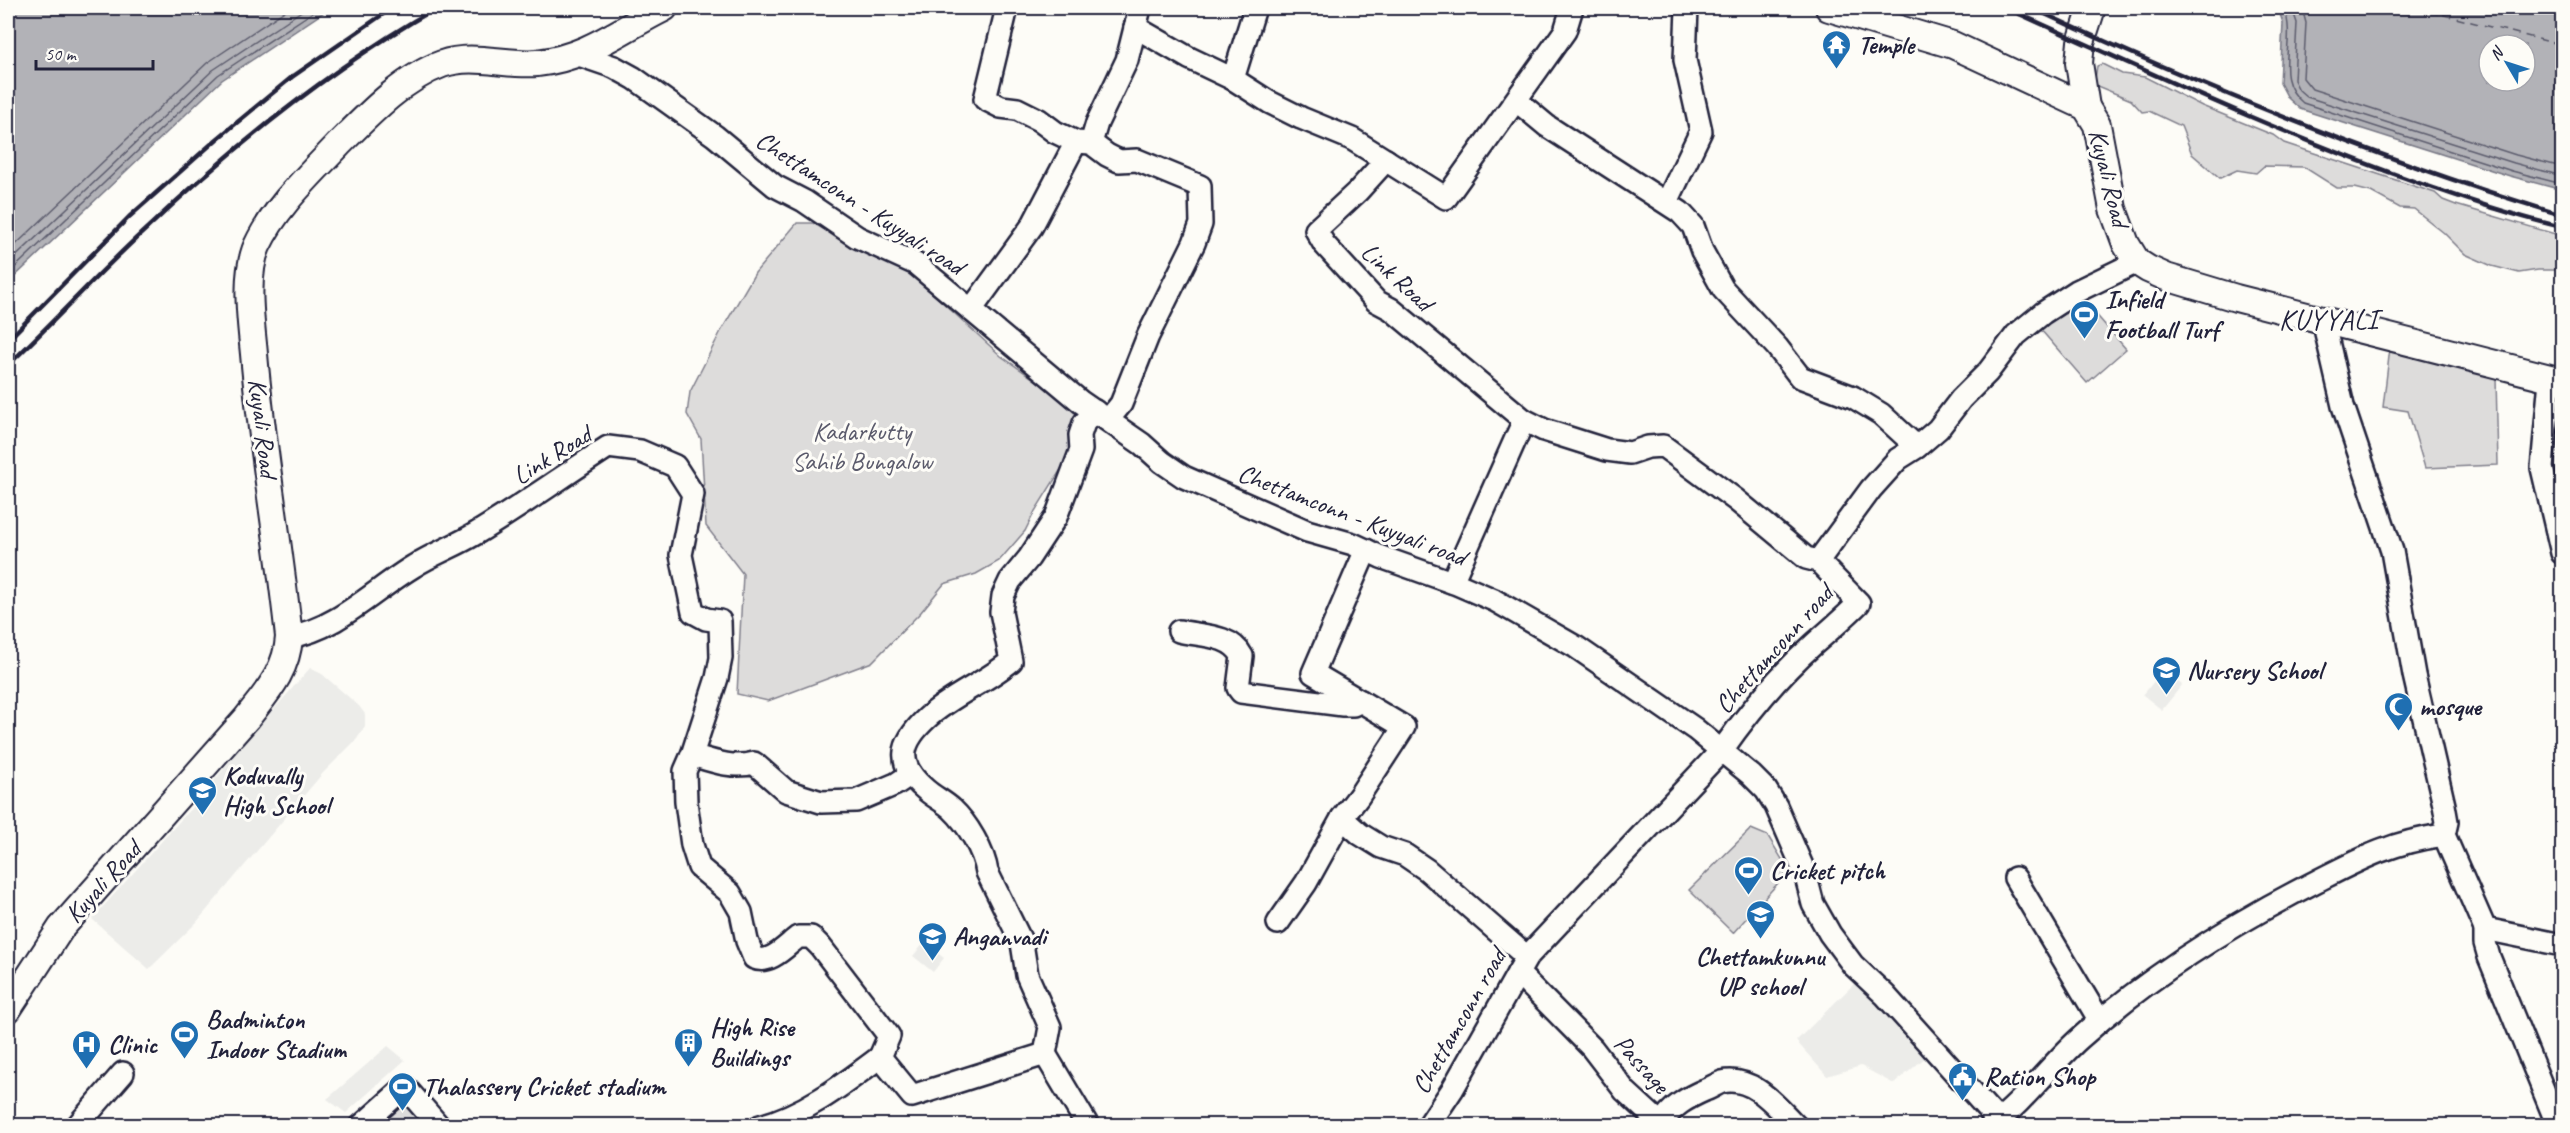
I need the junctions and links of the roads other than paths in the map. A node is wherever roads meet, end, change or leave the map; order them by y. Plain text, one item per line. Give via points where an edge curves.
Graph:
1 (664, 8) edge
2 (1007, 8) edge
3 (1256, 8) edge
4 (1572, 8) edge
5 (1687, 8) edge
6 (1829, 8) edge
7 (2092, 8) edge
8 (1137, 17) edge
9 (579, 55) junction
10 (1233, 79) junction
11 (1517, 101) junction
12 (2086, 107) junction
13 (1084, 142) junction
14 (1386, 160) junction
15 (1666, 202) junction
16 (2137, 262) junction
17 (971, 310) junction
18 (2323, 320) junction
19 (2556, 381) edge
20 (1101, 415) junction
21 (1524, 420) junction
22 (1911, 441) junction
23 (1366, 549) junction
24 (2562, 553) edge
25 (1818, 561) junction
26 (1452, 582) junction
27 (1179, 631) dead end
28 (289, 637) junction
29 (1361, 701) junction
30 (1722, 750) junction
31 (692, 755) junction
32 (910, 774) junction
33 (1342, 818) junction
34 (2444, 835) junction
35 (2015, 878) dead end
36 (1278, 923) dead end
37 (2485, 928) junction
38 (2562, 945) edge
39 (1523, 965) junction
40 (8, 1009) edge
41 (2100, 1021) junction
42 (1045, 1054) junction
43 (880, 1057) junction
44 (123, 1073) dead end
45 (1998, 1124) edge
46 (77, 1125) edge
47 (361, 1125) edge
48 (440, 1125) edge
49 (760, 1125) edge
50 (1088, 1125) edge
51 (1428, 1125) edge
52 (1796, 1125) edge
53 (2558, 1125) edge

1 - 9 main road, Kuyali Road
2 - 13 street via 984,99 1017,109 1055,132
3 - 10 street
4 - 11 street via 1565,31
5 - 15 street via 1685,60 1701,131
6 - 12 main road, Kuyali Road via 1953,45
7 - 12 main road via 2079,63
8 - 10 street via 1189,58
8 - 13 street via 1127,60
9 - 17 street, Chettamconn - Kuyyali road via 634,78 707,130 775,186 857,237 916,264
9 - 28 main road, Kuyali Road via 534,63 480,59 443,64 424,74 404,86 317,167 271,219 256,248 250,307 256,379
10 - 14 street via 1269,102
11 - 14 street via 1446,198
11 - 15 street via 1547,126
12 - 16 main road, Kuyali Road via 2097,125 2113,209
13 - 17 street via 1032,226
13 - 20 street via 1119,161 1137,160 1200,186 1201,224 1194,243 1148,336 1121,404
14 - 21 street, Link Road via 1316,230 1376,301
15 - 22 street via 1693,225 1723,289 1800,377 1853,397 1881,414
16 - 18 main road, Kuyali Road via 2166,278
16 - 22 street, Chettamconn road via 2077,291 2043,313 2016,335 1938,429
17 - 20 street, Chettamconn - Kuyyali road
18 - 19 main road, Kuyali Road
18 - 34 street via 2343,406 2392,551 2414,675 2444,805
19 - 24 street via 2542,468
20 - 23 street, Chettamconn - Kuyyali road via 1198,485 1307,531
20 - 32 street via 1084,423 1081,450 1056,517 1003,596 1001,612 1011,661 928,717 913,733 903,748
21 - 25 street, Link Road via 1607,450 1630,453 1663,446 1806,558
21 - 26 street
22 - 25 street, Chettamconn road
23 - 26 street, Chettamconn - Kuyyali road
23 - 29 street via 1313,673
25 - 30 street, Chettamconn road via 1858,603 1791,667
26 - 30 street, Chettamconn - Kuyyali road via 1494,600 1576,647
27 - 29 street via 1233,644 1242,656 1238,688 1241,692 1343,705
28 - 31 street, Link Road via 309,634 334,620 415,565 508,514 608,447 640,451 675,466 693,494 681,555 683,572 693,612 720,621 717,678
28 - 40 main road, Kuyali Road via 284,666 274,683 219,751 61,928
29 - 33 street via 1404,727
30 - 39 street, Chettamconn road
30 - 45 street, Chettamconn - Kuyyali road via 1771,798 1805,873 1813,904 1835,942
31 - 32 street via 715,764 754,763 786,791 821,802 856,801
31 - 43 street via 685,771 686,802 699,867 736,902 754,958 760,961 772,957 798,937 811,937 890,1036
32 - 42 street via 954,810 986,862 987,872 1022,943 1027,975 1050,1027
33 - 36 street via 1306,883
33 - 39 street via 1381,847 1405,855 1427,870
34 - 37 street
34 - 41 street via 2405,841 2376,851 2282,899 2226,932
35 - 41 street
37 - 38 street
37 - 53 street via 2489,957
39 - 51 street, Chettamconn road
39 - 52 street, Passage via 1625,1091 1661,1124 1691,1095 1722,1082 1736,1081 1769,1098
41 - 45 street via 2060,1057
42 - 43 street via 912,1096
42 - 50 street
43 - 49 street via 838,1089 776,1122
44 - 46 street
47 - 48 street via 405,1087

